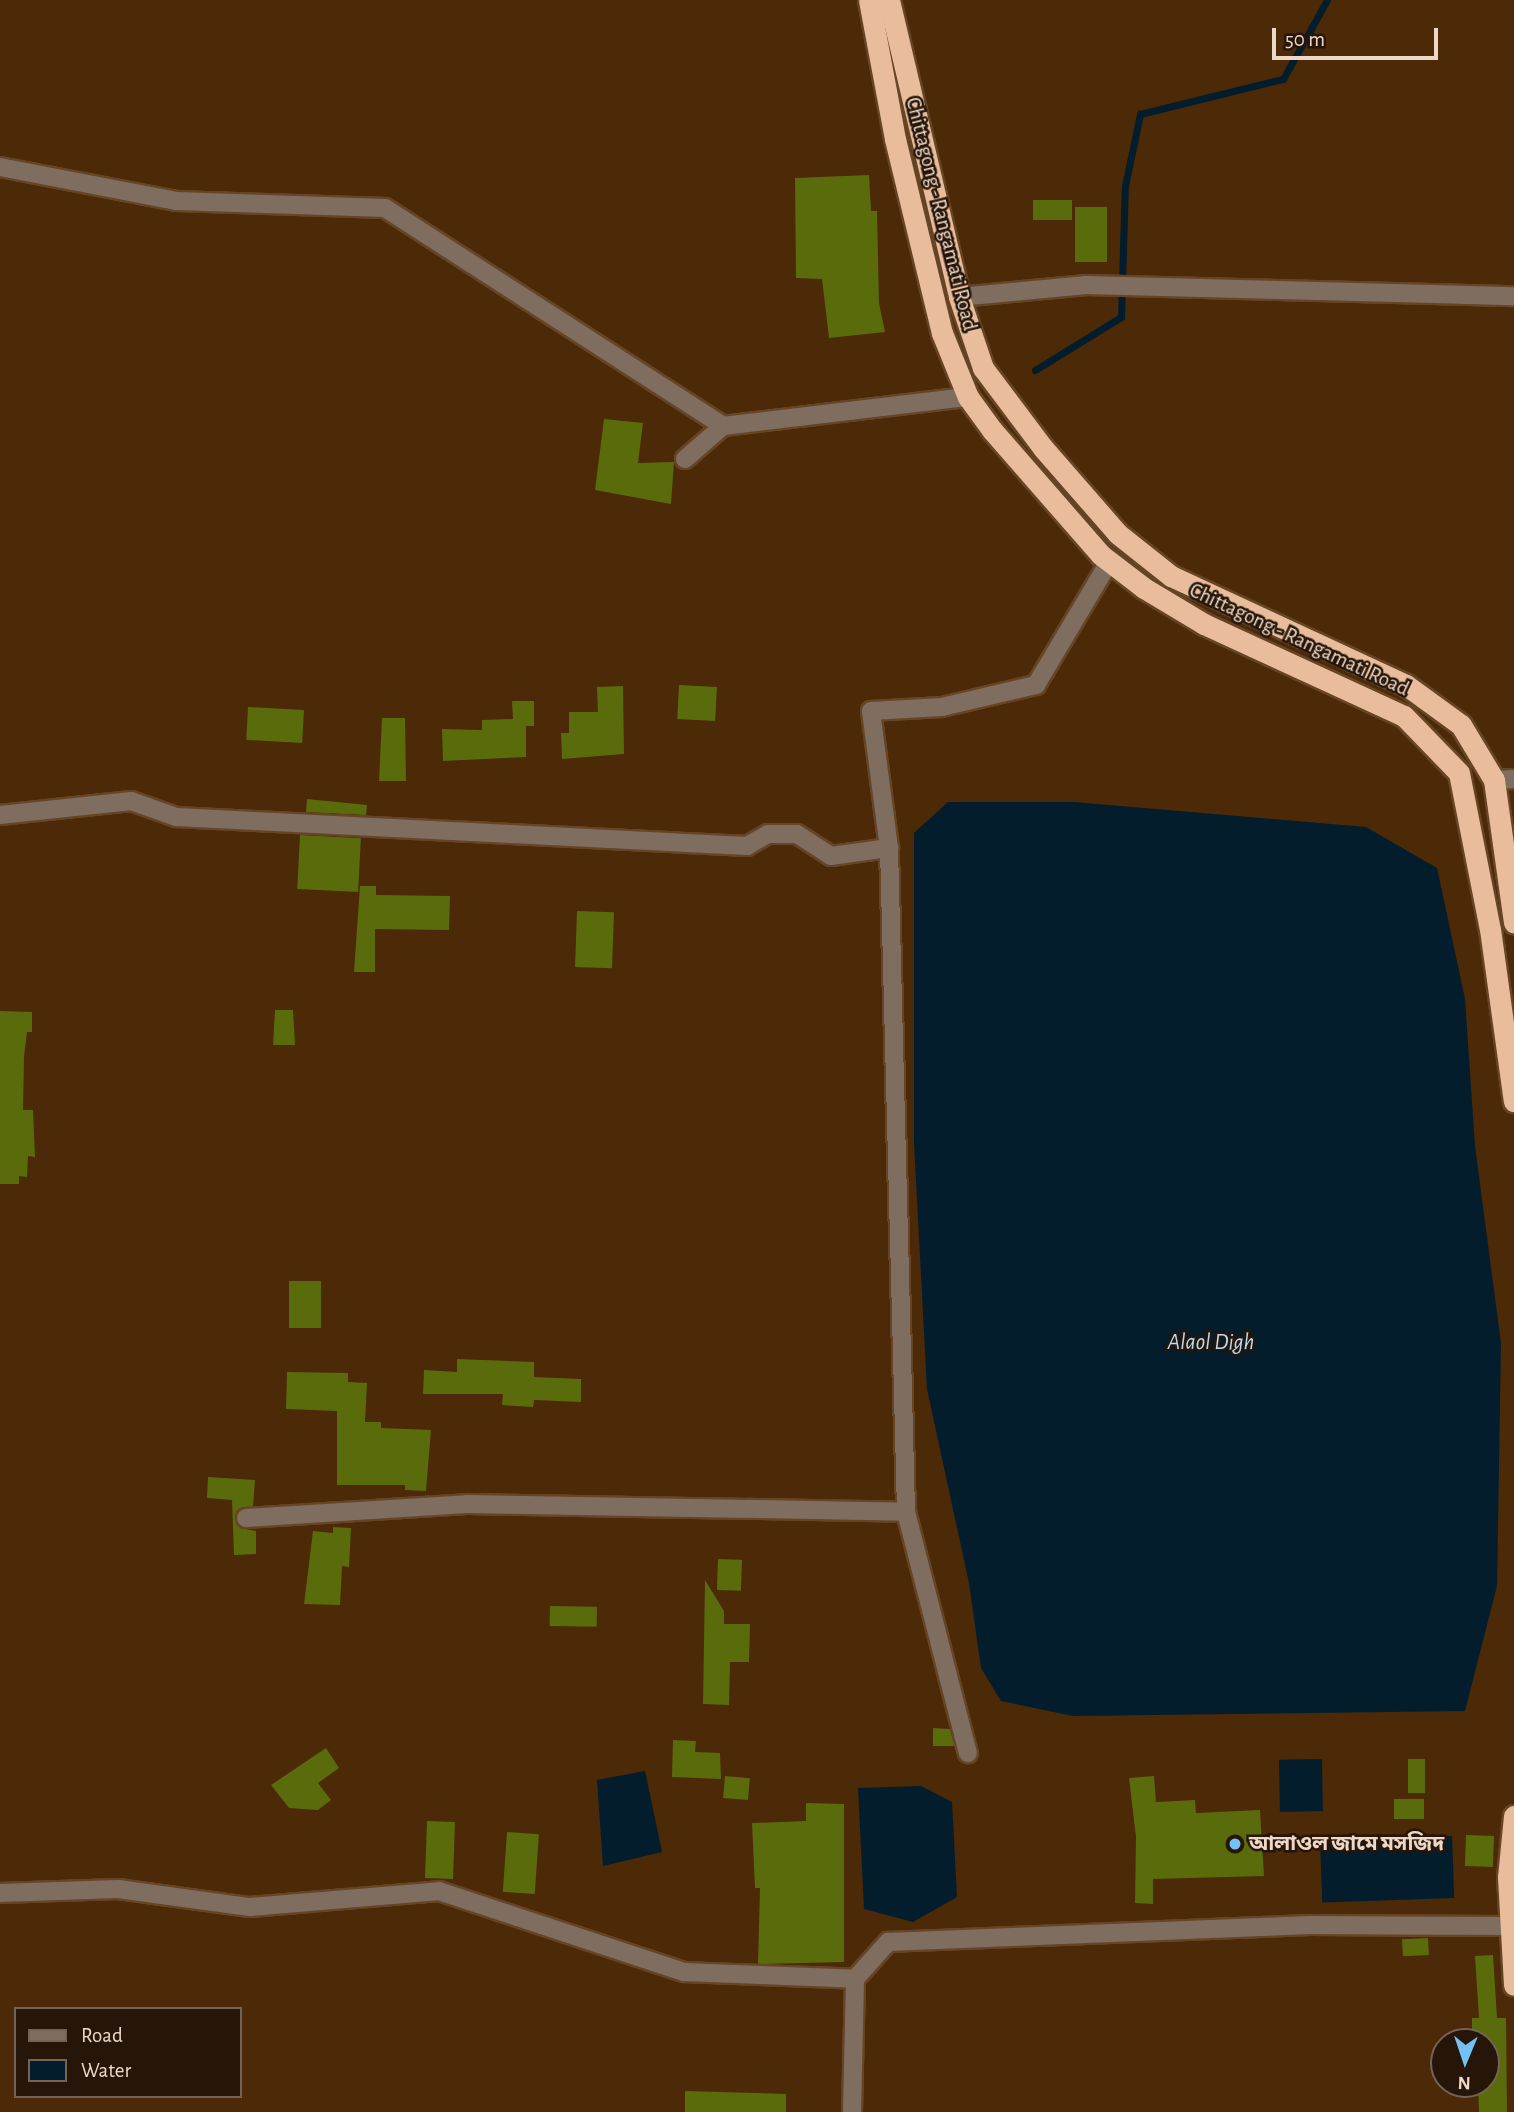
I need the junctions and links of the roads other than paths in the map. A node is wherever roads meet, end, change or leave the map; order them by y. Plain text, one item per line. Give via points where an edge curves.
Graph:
1 (869, 0) edge
2 (889, 0) edge
3 (0, 167) edge
4 (1514, 296) edge
5 (959, 297) junction
6 (968, 397) junction
7 (723, 426) junction
8 (685, 459) dead end
9 (1109, 562) junction
10 (1504, 780) edge
11 (0, 815) edge
12 (890, 848) junction
13 (1514, 923) edge
14 (1514, 1101) edge
15 (906, 1512) junction
16 (246, 1518) dead end
17 (968, 1753) dead end
18 (1514, 1816) edge
19 (0, 1894) edge
20 (1509, 1926) junction
21 (855, 1979) junction
22 (1514, 1985) edge
23 (852, 2112) edge

1 - 6 highway, Chittagong - Rangamati Road via 918,239 942,333
2 - 5 highway, Chittagong - Rangamati Road
3 - 7 street via 176,201 385,208
4 - 5 street via 1086,285
5 - 10 highway, Chittagong - Rangamati Road via 983,368 1043,448 1118,534 1171,576 1406,685 1461,725
6 - 7 street
6 - 9 highway, Chittagong - Rangamati Road via 1066,519
7 - 8 street
9 - 12 street via 1036,685 942,707 871,710
9 - 14 highway, Chittagong - Rangamati Road via 1204,624 1404,716 1450,759 1469,811
10 - 13 highway, Chittagong - Rangamati Road
11 - 12 street via 131,801 176,817 747,846 768,834 797,835 831,856
12 - 15 street
15 - 16 street via 467,1504
15 - 17 street
18 - 20 highway
19 - 21 street via 118,1889 250,1907 439,1891 684,1972
20 - 21 street via 1311,1925 888,1942
20 - 22 highway
21 - 23 street

